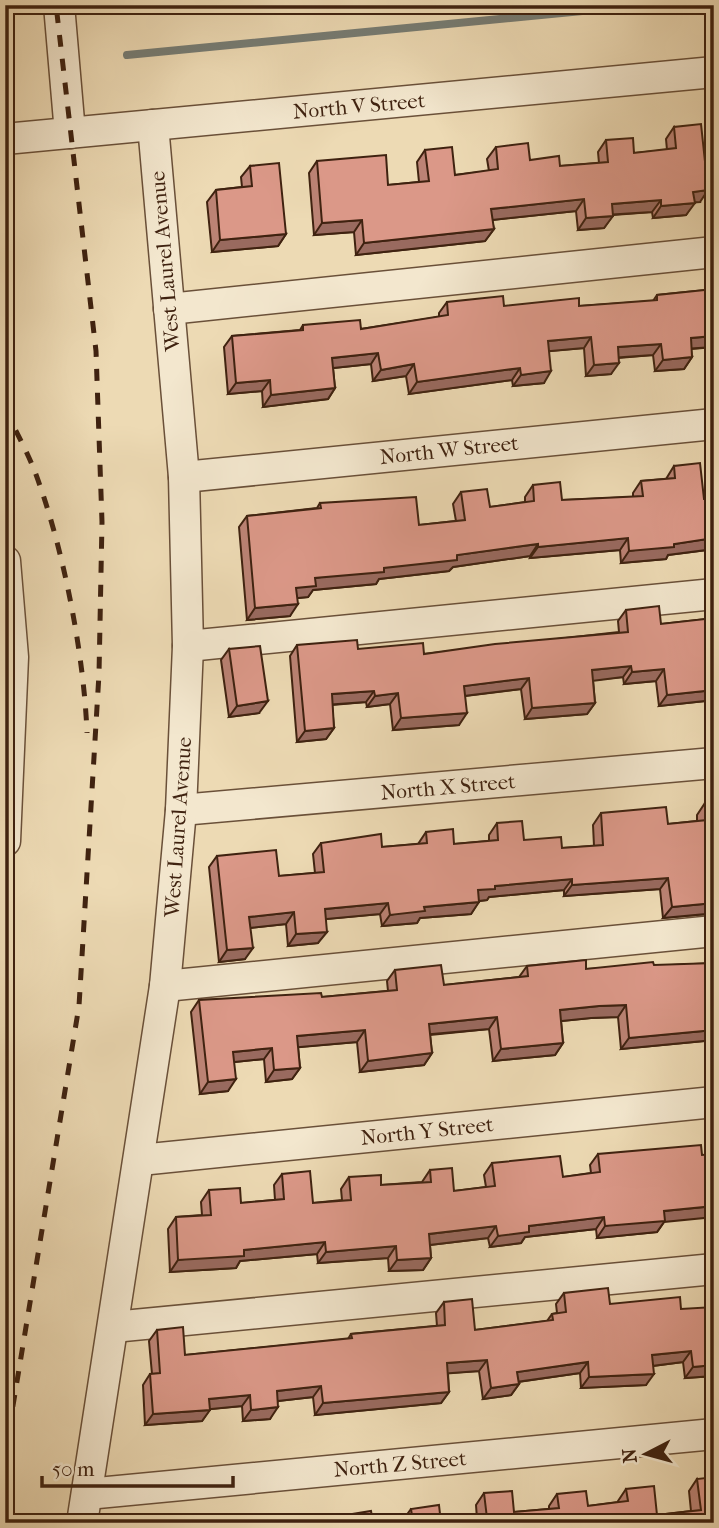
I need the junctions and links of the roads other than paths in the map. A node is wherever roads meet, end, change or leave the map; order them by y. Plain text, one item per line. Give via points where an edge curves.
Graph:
1 (59, 5) edge
2 (714, 72) edge
3 (153, 125) junction
4 (70, 133) junction
5 (5, 139) edge
6 (714, 252) edge
7 (169, 309) junction
8 (714, 424) edge
9 (184, 477) junction
10 (5, 561) edge
11 (714, 594) edge
12 (188, 646) junction
13 (714, 763) edge
14 (181, 810) junction
15 (5, 841) edge
16 (714, 930) edge
17 (165, 986) junction
18 (714, 1102) edge
19 (140, 1160) junction
20 (714, 1269) edge
21 (113, 1327) junction
22 (714, 1434) edge
23 (87, 1494) junction
24 (82, 1523) edge

1 - 4 street
2 - 3 street, North V Street
3 - 4 street, North V Street
3 - 7 street, West Laurel Avenue
4 - 5 street, North V Street
6 - 7 street
7 - 9 street, West Laurel Avenue
8 - 9 street, North W Street
9 - 12 street, West Laurel Avenue
10 - 15 street via 13,657
11 - 12 street
12 - 14 street, West Laurel Avenue
13 - 14 street, North X Street
14 - 17 street, West Laurel Avenue
16 - 17 street
17 - 19 street, West Laurel Avenue
18 - 19 street, North Y Street
19 - 21 street, West Laurel Avenue
20 - 21 street
21 - 23 street, West Laurel Avenue
22 - 23 street, North Z Street
23 - 24 street, West Laurel Avenue

